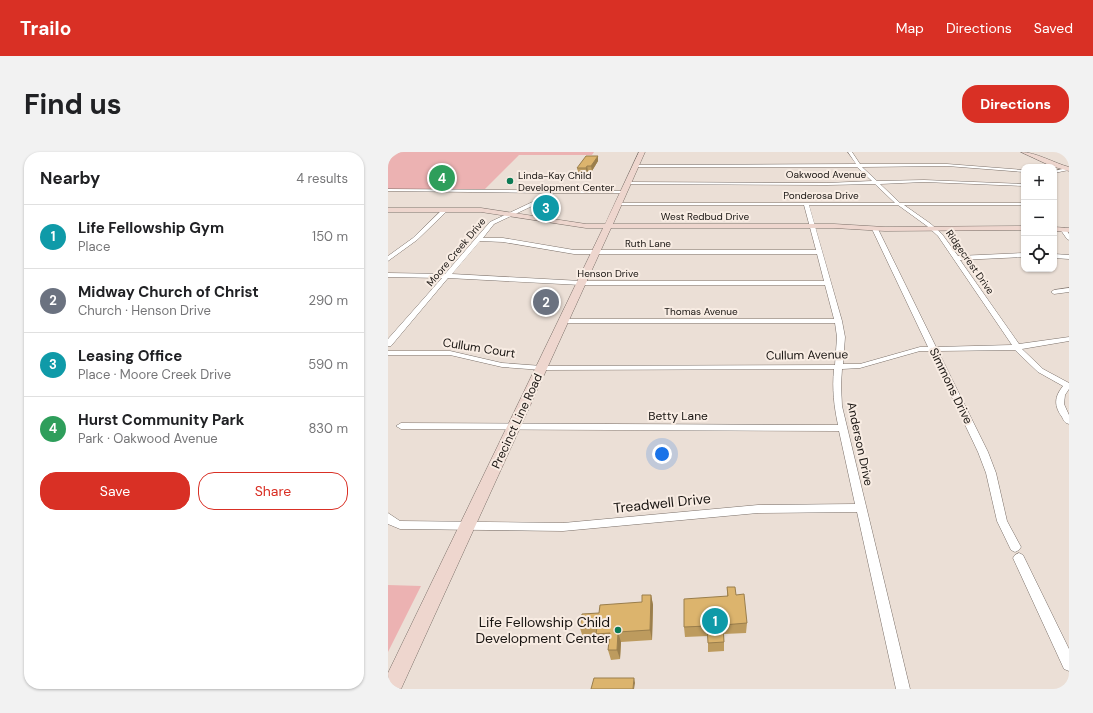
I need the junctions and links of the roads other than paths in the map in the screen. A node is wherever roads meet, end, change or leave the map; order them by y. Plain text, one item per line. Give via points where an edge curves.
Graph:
1 (642, 152) edge
2 (850, 152) edge
3 (1024, 152) edge
4 (636, 166) junction
5 (859, 166) junction
6 (1068, 169) edge
7 (1013, 170) junction
8 (1021, 171) edge
9 (1057, 171) edge
10 (1021, 180) edge
11 (876, 183) junction
12 (1021, 184) edge
13 (626, 188) junction
14 (389, 190) edge
15 (552, 191) junction
16 (618, 204) junction
17 (806, 204) junction
18 (1021, 204) edge
19 (900, 205) junction
20 (388, 210) edge
21 (445, 210) junction
22 (509, 214) junction
23 (607, 226) junction
24 (813, 226) junction
25 (933, 228) junction
26 (1021, 228) edge
27 (875, 229) junction
28 (1066, 230) edge
29 (1069, 238) edge
30 (478, 239) junction
31 (595, 252) junction
32 (820, 252) junction
33 (1021, 255) edge
34 (1057, 256) edge
35 (1069, 257) edge
36 (955, 258) junction
37 (388, 259) edge
38 (388, 276) edge
39 (448, 276) junction
40 (581, 283) junction
41 (828, 283) junction
42 (1069, 290) edge
43 (1054, 292) dead end
44 (564, 321) junction
45 (838, 321) junction
46 (1069, 339) edge
47 (388, 344) edge
48 (1018, 348) junction
49 (933, 349) junction
50 (388, 353) edge
51 (542, 368) junction
52 (838, 368) junction
53 (1068, 386) edge
54 (1069, 421) edge
55 (401, 426) dead end
56 (514, 427) junction
57 (842, 428) junction
58 (860, 508) junction
59 (388, 517) edge
60 (467, 527) junction
61 (1069, 664) edge
62 (391, 689) edge
63 (903, 689) edge

1 - 4 street, Precinct Line Road
2 - 5 street, Ridgecrest Drive
3 - 6 street
4 - 5 street
4 - 13 street, Precinct Line Road
5 - 7 street via 947,165
5 - 11 street, Ridgecrest Drive
6 - 9 street
7 - 8 street
7 - 10 street
11 - 12 street, Oakwood Avenue via 946,181
11 - 13 street, Oakwood Avenue
11 - 19 street, Ridgecrest Drive
13 - 15 street, Oakwood Avenue
13 - 16 street, Precinct Line Road
14 - 15 street, Oakwood Avenue
15 - 22 street, Moore Creek Drive via 545,198
16 - 17 street, Ponderosa Drive
16 - 23 street, Precinct Line Road
17 - 19 street, Ponderosa Drive
17 - 24 street, Anderson Drive
18 - 19 street, Ponderosa Drive
19 - 25 street, Ridgecrest Drive
20 - 21 street, West Redbud Drive
21 - 22 street, West Redbud Drive via 482,210
21 - 37 street
22 - 23 street, West Redbud Drive via 574,225
22 - 30 street, Moore Creek Drive via 492,223
23 - 24 street, West Redbud Drive
23 - 31 street, Precinct Line Road
24 - 27 street, West Redbud Drive
24 - 32 street, Anderson Drive
25 - 26 street, West Redbud Drive
25 - 27 street, West Redbud Drive
25 - 36 street, Ridgecrest Drive
27 - 49 street, Simmons Drive
28 - 29 street
30 - 31 street, Ruth Lane via 574,252
30 - 39 street, Moore Creek Drive
31 - 32 street, Ruth Lane
31 - 40 street, Precinct Line Road
32 - 41 street, Anderson Drive
33 - 36 street
34 - 35 street
36 - 48 street, Ridgecrest Drive
38 - 39 street, Henson Drive
39 - 40 street, Henson Drive
39 - 47 street, Moore Creek Drive
40 - 41 street, Henson Drive
40 - 44 street, Precinct Line Road
41 - 45 street, Anderson Drive
42 - 43 street
44 - 45 street, Thomas Avenue
44 - 51 street, Precinct Line Road
45 - 52 street, Anderson Drive via 841,338
46 - 48 street, Cullum Avenue
48 - 49 street, Cullum Avenue
48 - 53 street, Ridgecrest Drive via 1032,364
49 - 52 street, Cullum Avenue via 910,350 860,366
49 - 61 street, Simmons Drive via 983,452 991,473 1002,521
50 - 51 street, Cullum Court via 460,354 502,365
51 - 52 street, Cullum Avenue
51 - 56 street, Precinct Line Road
52 - 57 street, Anderson Drive via 838,406
53 - 54 street via 1061,393 1059,402 1062,412
55 - 56 street, Betty Lane
56 - 57 street, Betty Lane
56 - 60 street, Precinct Line Road
57 - 58 street, Anderson Drive
58 - 60 street, Treadwell Drive via 758,508 563,527
58 - 63 street, Anderson Drive
59 - 60 street, Treadwell Drive via 400,525
60 - 62 street, Precinct Line Road

